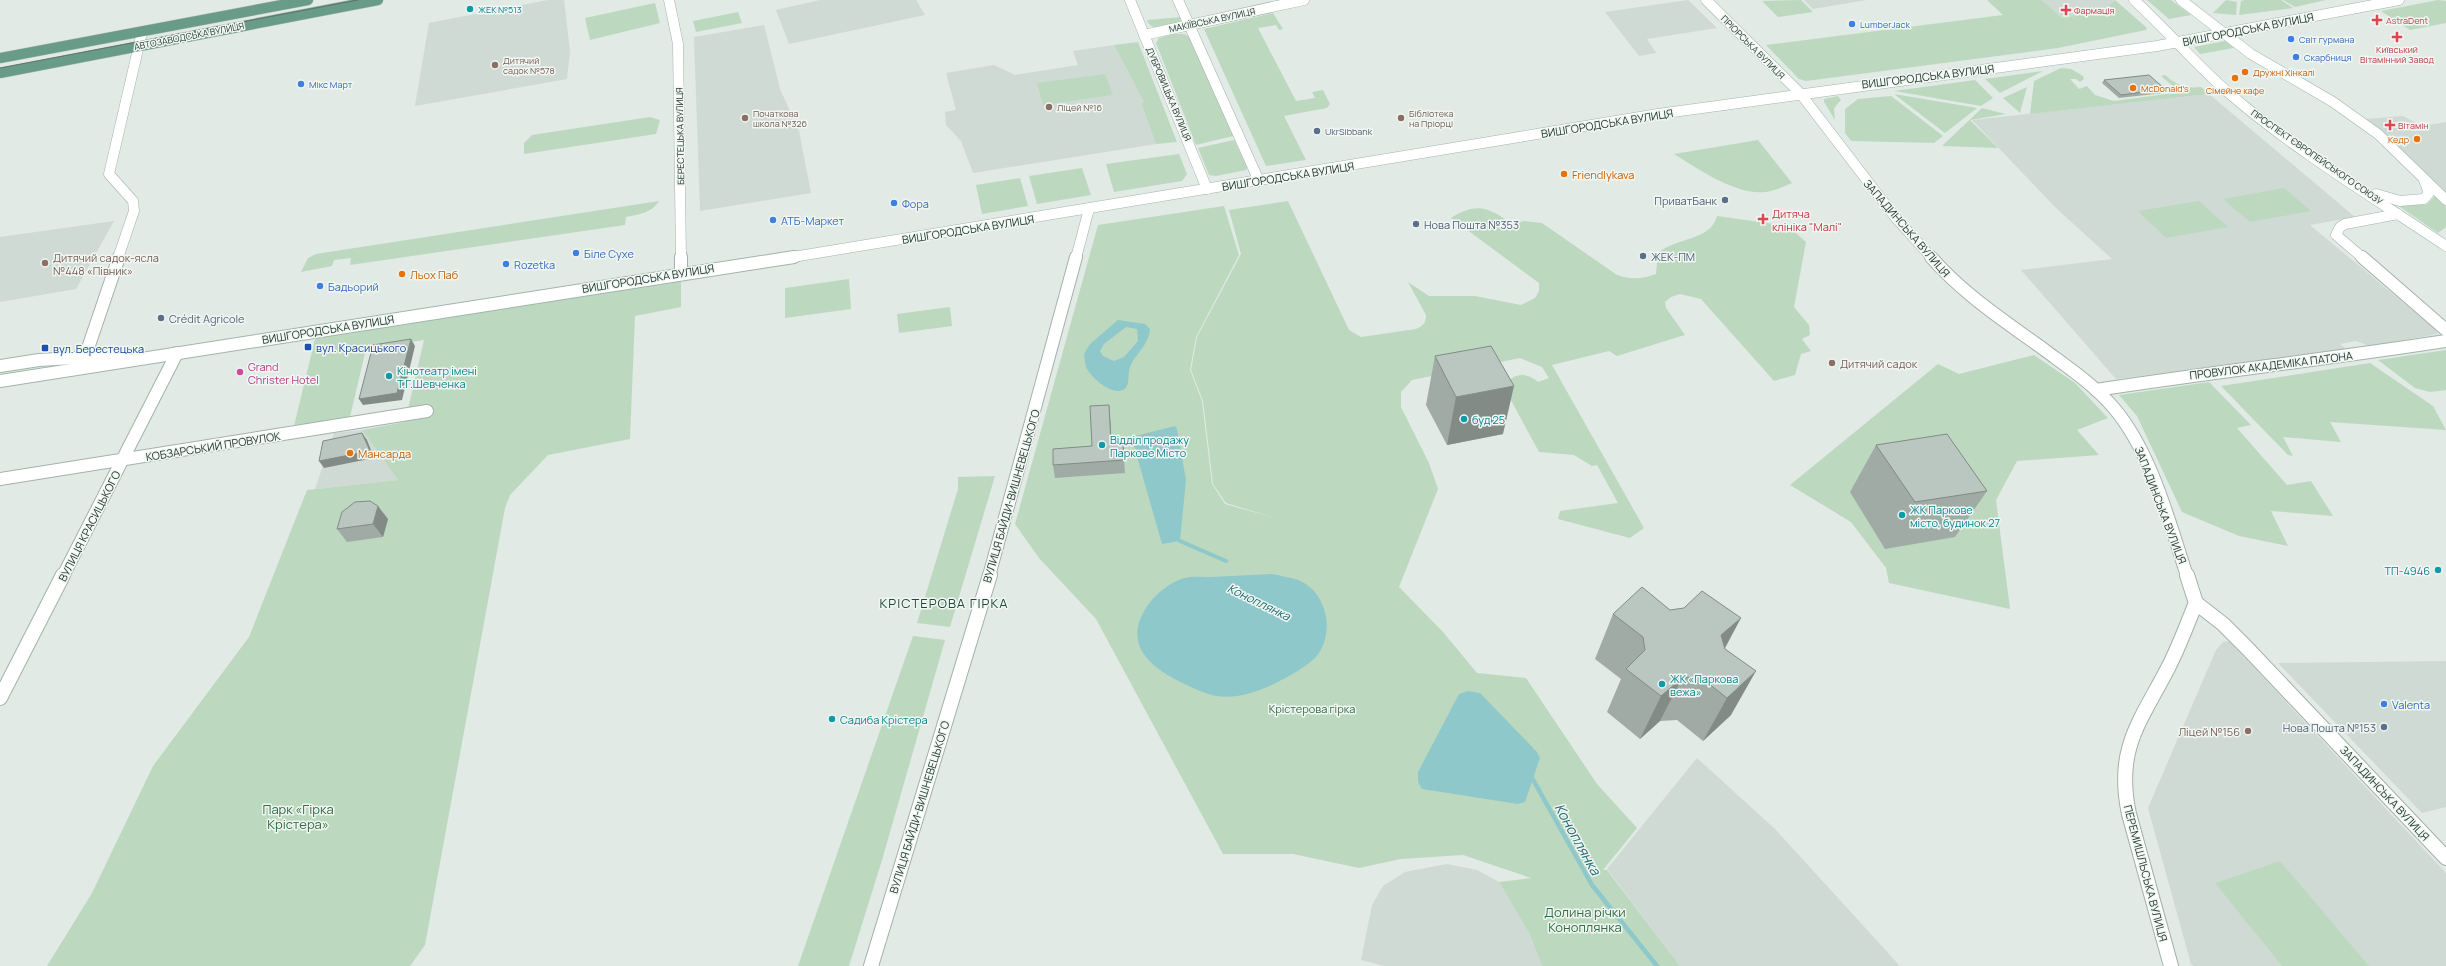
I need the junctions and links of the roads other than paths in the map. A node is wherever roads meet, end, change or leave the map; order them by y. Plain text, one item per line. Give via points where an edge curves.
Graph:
1 (308, 0) edge
2 (378, 0) edge
3 (669, 0) edge
4 (1130, 0) edge
5 (1178, 0) edge
6 (1304, 0) edge
7 (1706, 0) edge
8 (2134, 0) edge
9 (2181, 0) edge
10 (2399, 0) edge
11 (1188, 25) junction
12 (142, 32) junction
13 (2225, 34) junction
14 (1144, 35) junction
15 (2177, 42) junction
16 (139, 46) junction
17 (0, 58) edge
18 (0, 73) edge
19 (1800, 93) junction
20 (2422, 176) junction
21 (1258, 181) junction
22 (2358, 187) junction
23 (1207, 189) junction
24 (2446, 200) edge
25 (1089, 209) junction
26 (2398, 214) junction
27 (2446, 235) edge
28 (2446, 246) edge
29 (681, 273) junction
30 (2446, 330) edge
31 (2446, 340) edge
32 (177, 353) junction
33 (85, 357) junction
34 (0, 366) edge
35 (0, 381) edge
36 (2096, 390) junction
37 (426, 411) dead end
38 (123, 460) junction
39 (2, 482) edge
40 (2196, 603) junction
41 (0, 698) edge
42 (2446, 858) edge
43 (872, 966) edge
44 (2172, 966) edge

1 - 12 main road, АВТОЗАВОДСЬКА ВУЛИЦЯ
2 - 16 main road, АВТОЗАВОДСЬКА ВУЛИЦЯ
3 - 29 street, БЕРЕСТЕЦЬКА ВУЛИЦЯ via 678,44
4 - 14 street, ДУБРОВИЦЬКА ВУЛИЦЯ
5 - 11 street
6 - 11 street, МАКІЇВСЬКА ВУЛИЦЯ
7 - 19 street, ПРІОРСЬКА ВУЛИЦЯ
8 - 15 street, ПРОСПЕКТ ЄВРОПЕЙСЬКОГО СОЮЗУ
9 - 13 street
10 - 13 street, ВИШГОРОДСЬКА ВУЛИЦЯ
11 - 14 street, МАКІЇВСЬКА ВУЛИЦЯ
11 - 21 street
12 - 16 street
12 - 17 main road, АВТОЗАВОДСЬКА ВУЛИЦЯ
13 - 15 street, ВИШГОРОДСЬКА ВУЛИЦЯ
13 - 20 street via 2251,54 2350,114 2388,142
14 - 23 street, ДУБРОВИЦЬКА ВУЛИЦЯ
15 - 19 street, ВИШГОРОДСЬКА ВУЛИЦЯ
15 - 22 street, ПРОСПЕКТ ЄВРОПЕЙСЬКОГО СОЮЗУ via 2201,67 2257,116
16 - 18 main road, АВТОЗАВОДСЬКА ВУЛИЦЯ
16 - 33 street via 109,174 133,201 134,211
19 - 21 street, ВИШГОРОДСЬКА ВУЛИЦЯ
19 - 36 street, ЗАПАДИНСЬКА ВУЛИЦЯ via 1876,193 1942,271
20 - 22 street via 2428,193 2424,199 2415,202 2400,202
20 - 24 street
21 - 23 street, ВИШГОРОДСЬКА ВУЛИЦЯ
22 - 26 street, ПРОСПЕКТ ЄВРОПЕЙСЬКОГО СОЮЗУ
23 - 25 street, ВИШГОРОДСЬКА ВУЛИЦЯ
25 - 29 street, ВИШГОРОДСЬКА ВУЛИЦЯ
25 - 43 street, ВУЛИЦЯ БАЙДИ-ВИШНЕВЕЦЬКОГО via 1003,531
26 - 28 street, ПРОСПЕКТ ЄВРОПЕЙСЬКОГО СОЮЗУ
26 - 30 street via 2345,224 2336,235
27 - 28 street via 2443,238
29 - 32 street, ВИШГОРОДСЬКА ВУЛИЦЯ
31 - 36 street, ПРОВУЛОК АКАДЕМІКА ПАТОНА via 2364,354 2204,373
32 - 33 street, ВИШГОРОДСЬКА ВУЛИЦЯ
32 - 35 street, ВИШГОРОДСЬКА ВУЛИЦЯ
32 - 38 street, ВУЛИЦЯ КРАСИЦЬКОГО
33 - 34 street, ВИШГОРОДСЬКА ВУЛИЦЯ
36 - 40 street, ЗАПАДИНСЬКА ВУЛИЦЯ via 2113,407 2135,438 2168,516
37 - 38 street, КОБЗАРСЬКИЙ ПРОВУЛОК
38 - 39 street, КОБЗАРСЬКИЙ ПРОВУЛОК
38 - 41 street, ВУЛИЦЯ КРАСИЦЬКОГО
40 - 42 street, ЗАПАДИНСЬКА ВУЛИЦЯ via 2224,624
40 - 44 street, ПЕРЕМИШЛЬСЬКА ВУЛИЦЯ via 2169,666 2131,738 2125,766 2125,796 2129,814

